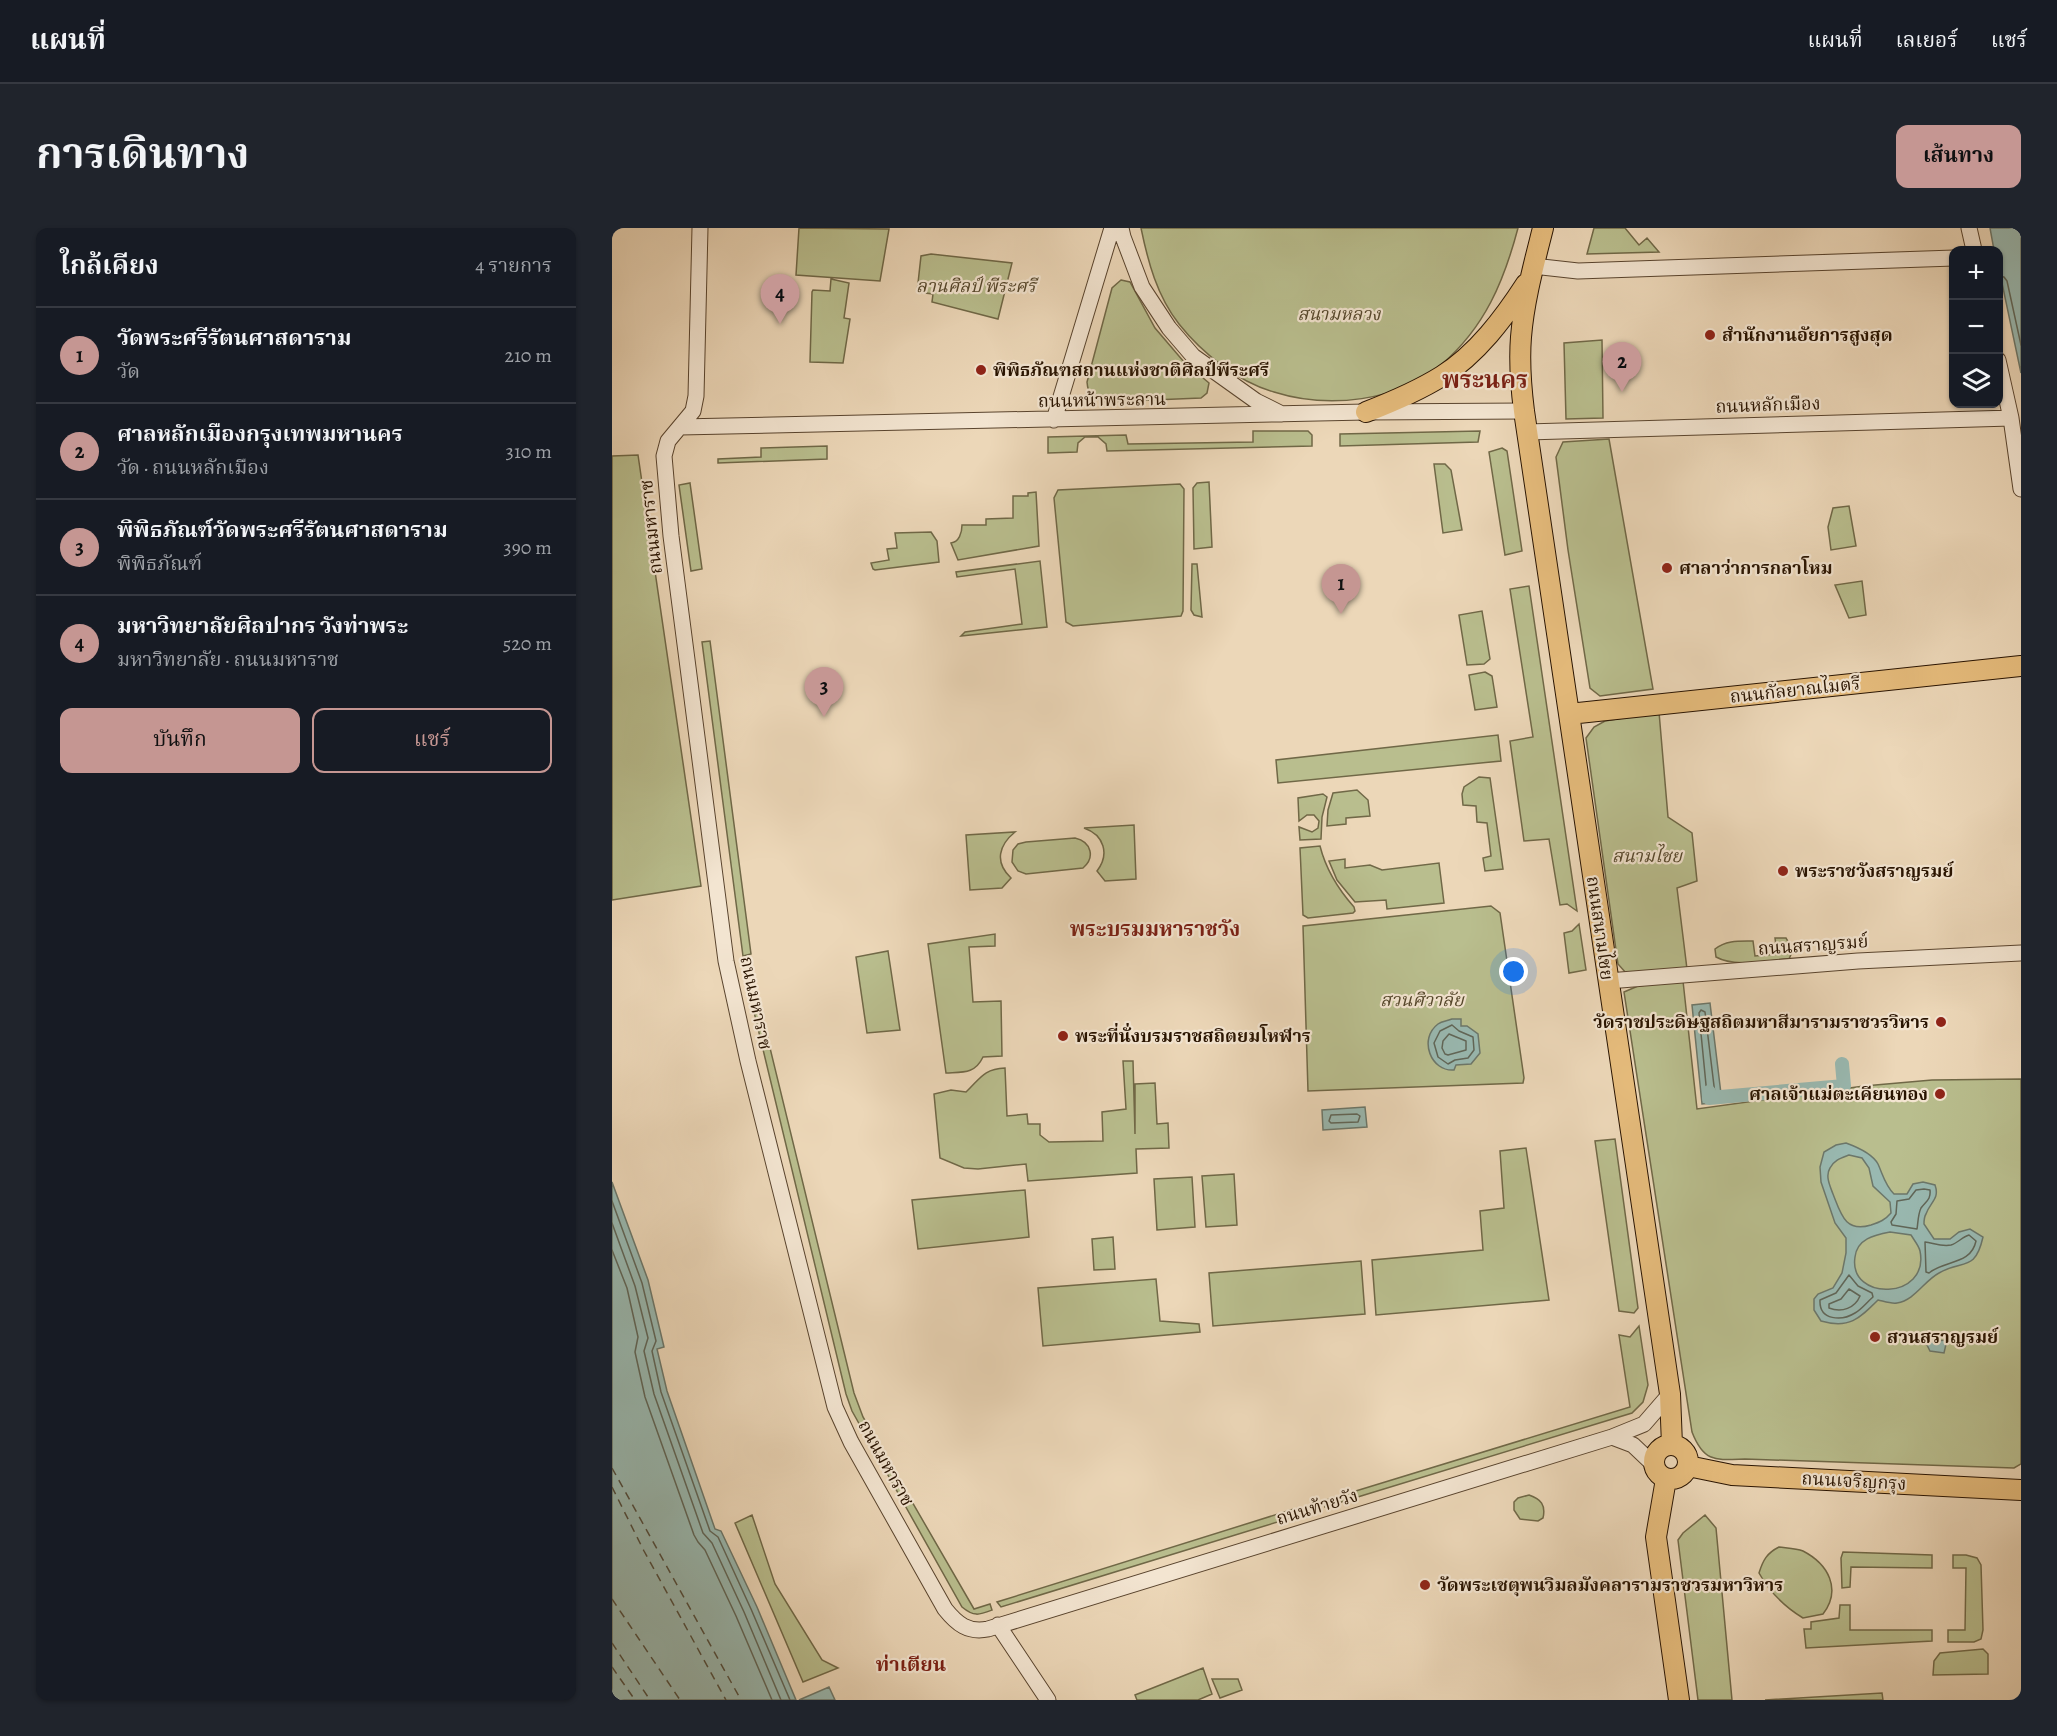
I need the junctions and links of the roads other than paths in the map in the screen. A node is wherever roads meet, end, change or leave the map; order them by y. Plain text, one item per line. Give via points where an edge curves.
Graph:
1 (700, 228) edge
2 (1112, 228) edge
3 (1122, 228) edge
4 (1543, 228) edge
5 (1970, 228) edge
6 (1973, 246) edge
7 (1949, 258) edge
8 (1531, 272) junction
9 (2003, 382) edge
10 (1524, 411) junction
11 (1366, 412) junction
12 (1284, 415) junction
13 (2011, 418) junction
14 (1054, 420) junction
15 (680, 427) junction
16 (1527, 432) junction
17 (2021, 489) edge
18 (2021, 666) edge
19 (1569, 714) junction
20 (2021, 953) edge
21 (1608, 981) junction
22 (1670, 1394) junction
23 (1612, 1437) junction
24 (1672, 1445) junction
25 (1654, 1466) junction
26 (1688, 1466) junction
27 (2021, 1490) edge
28 (998, 1625) junction
29 (1048, 1700) edge
30 (1679, 1700) edge

1 - 15 street, ถนนมหาราช via 696,396 693,411
2 - 14 street
3 - 12 street via 1142,287 1193,356
4 - 8 main road
5 - 6 street
7 - 8 street
8 - 10 main road, ถนนสนามไชย via 1521,336
8 - 11 main road via 1506,314 1482,342 1444,375
9 - 13 street
10 - 11 street, ถนนหน้าพระลาน
10 - 16 main road, ถนนสนามไชย
11 - 12 street, ถนนหน้าพระลาน
12 - 14 street, ถนนหน้าพระลาน
13 - 16 street, ถนนหลักเมือง
13 - 17 street
14 - 15 street, ถนนหน้าพระลาน
15 - 28 street, ถนนมหาราช via 665,448 665,477 726,961 829,1388 851,1442 945,1609 967,1629 977,1631
16 - 19 main road, ถนนสนามไชย
18 - 19 main road, ถนนกัลยาณไมตรี
19 - 21 main road, ถนนสนามไชย
20 - 21 street, ถนนสราญรมย์ via 1858,961
21 - 22 main road, ถนนสนามไชย
22 - 23 street, ถนนท้ายวัง via 1644,1424
22 - 24 main road, ถนนสนามไชย
23 - 25 street via 1633,1445
23 - 28 street, ถนนท้ายวัง
24 - 25 main road via 1657,1452
24 - 26 main road via 1683,1449
25 - 26 main road via 1671,1480 1682,1476
25 - 30 main road via 1656,1537
26 - 27 main road, ถนนเจริญกรุง via 1732,1475
28 - 29 street

